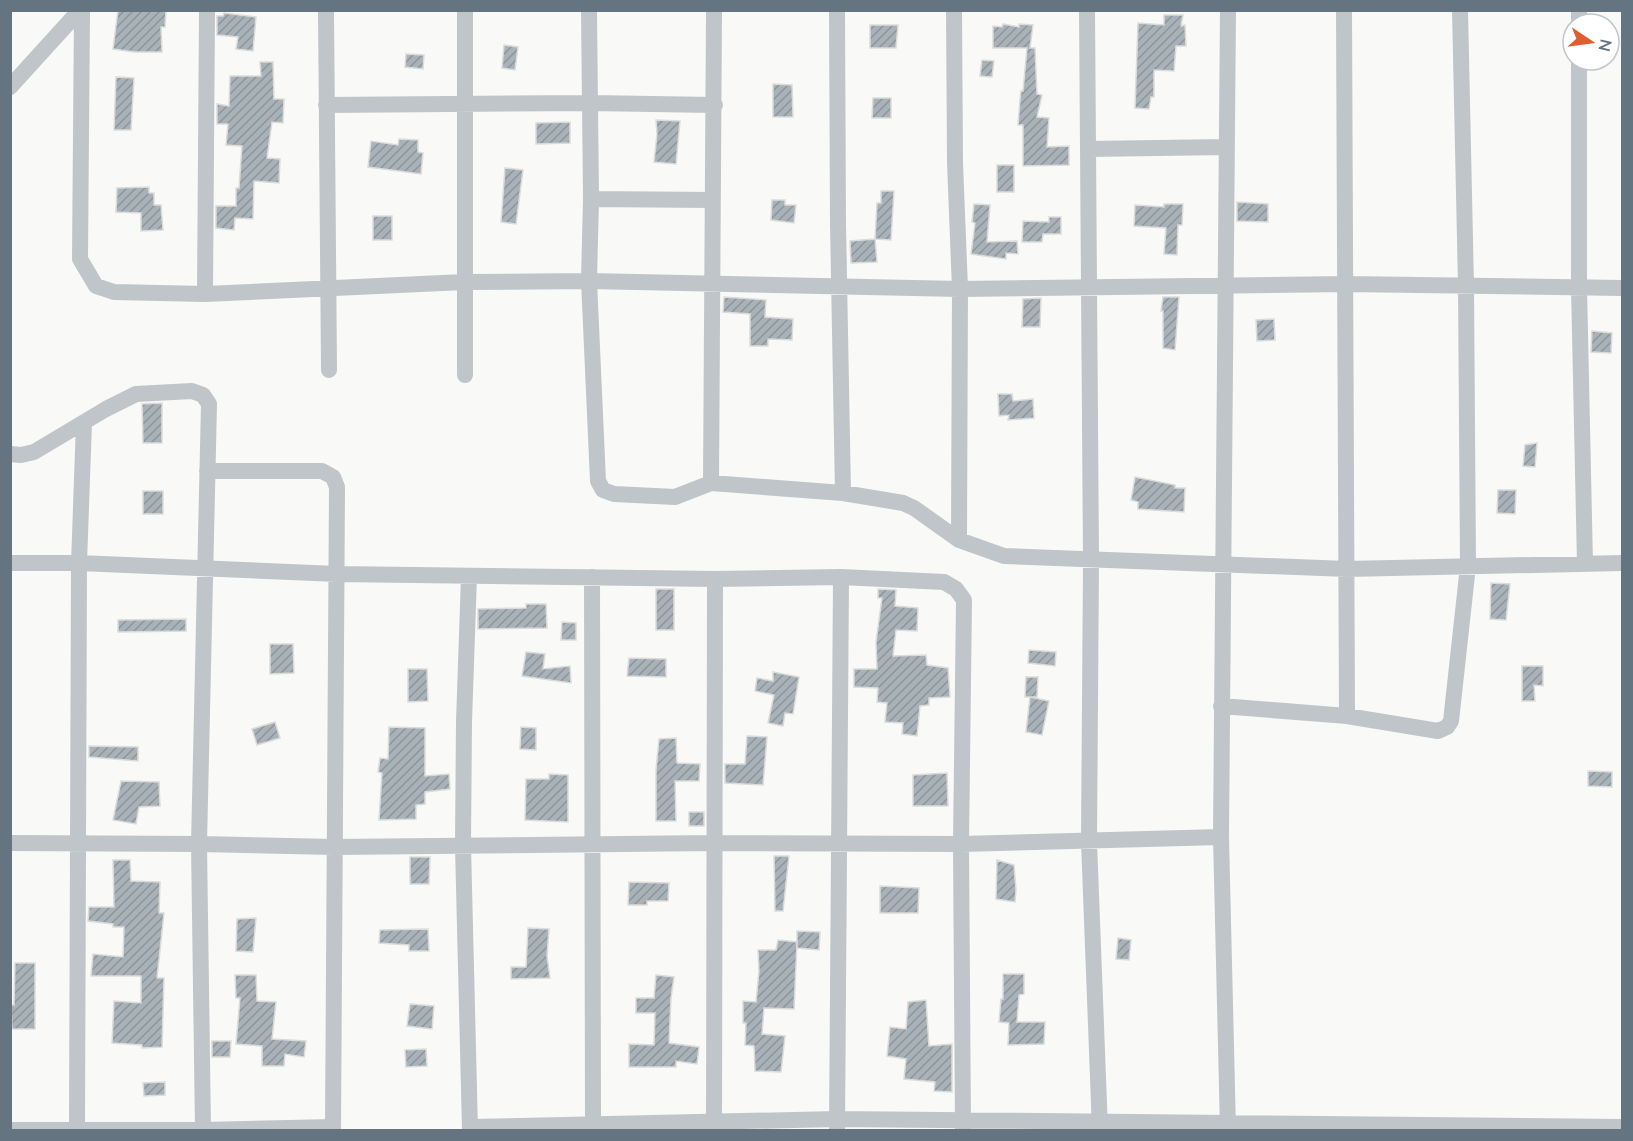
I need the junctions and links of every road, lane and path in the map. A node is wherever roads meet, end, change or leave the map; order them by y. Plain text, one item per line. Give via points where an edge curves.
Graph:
1 (81, 10) edge
2 (207, 10) edge
3 (326, 10) edge
4 (465, 10) edge
5 (589, 10) edge
6 (714, 10) edge
7 (837, 10) edge
8 (954, 10) edge
9 (1087, 10) edge
10 (1228, 10) edge
11 (1344, 10) edge
12 (1460, 10) edge
13 (1579, 72) edge
14 (10, 87) edge
15 (589, 103) junction
16 (464, 104) junction
17 (327, 105) junction
18 (715, 105) junction
19 (1227, 147) junction
20 (1088, 149) junction
21 (591, 199) junction
22 (713, 200) junction
23 (589, 281) junction
24 (464, 282) junction
25 (714, 283) junction
26 (1346, 284) junction
27 (1226, 286) junction
28 (1466, 286) junction
29 (839, 287) junction
30 (1579, 287) junction
31 (328, 288) junction
32 (1090, 288) junction
33 (1623, 288) edge
34 (960, 289) junction
35 (205, 294) junction
36 (329, 370) dead end
37 (465, 375) dead end
38 (84, 423) junction
39 (10, 454) edge
40 (207, 471) junction
41 (711, 483) junction
42 (843, 493) junction
43 (959, 540) junction
44 (1091, 561) junction
45 (10, 563) edge
46 (79, 563) junction
47 (1623, 563) edge
48 (1222, 564) junction
49 (1585, 564) junction
50 (1468, 566) junction
51 (1347, 569) junction
52 (205, 570) junction
53 (337, 574) junction
54 (469, 576) junction
55 (592, 577) junction
56 (841, 577) junction
57 (715, 579) junction
58 (1221, 706) junction
59 (1347, 716) junction
60 (1221, 837) junction
61 (1089, 842) junction
62 (10, 843) edge
63 (714, 843) junction
64 (840, 843) junction
65 (79, 844) junction
66 (199, 844) junction
67 (592, 844) junction
68 (961, 844) junction
69 (463, 846) junction
70 (334, 847) junction
71 (837, 1125) edge
72 (714, 1126) edge
73 (963, 1126) edge
74 (1100, 1126) edge
75 (1228, 1126) edge
76 (1341, 1127) edge
77 (1623, 1127) edge
78 (593, 1128) edge
79 (1456, 1128) edge
80 (333, 1129) edge
81 (470, 1129) edge
82 (10, 1130) edge
83 (77, 1130) edge
84 (203, 1130) edge

1 - 14 street
1 - 35 street via 80,260 96,286 114,292
2 - 35 street
3 - 17 street
4 - 16 street
5 - 15 street
6 - 18 street
7 - 29 street
8 - 34 street
9 - 20 street
10 - 19 street
11 - 26 street
12 - 28 street
13 - 30 street
15 - 16 street
15 - 18 street
15 - 21 street
16 - 17 street
16 - 24 street
17 - 31 street
18 - 22 street
19 - 20 street
19 - 27 street
20 - 32 street
21 - 22 street
21 - 23 street
22 - 25 street
23 - 24 street
23 - 25 street
23 - 41 street via 598,481 603,490 675,497
24 - 31 street
24 - 37 street
25 - 29 street
25 - 41 street
26 - 27 street
26 - 28 street
26 - 51 street
27 - 32 street
27 - 48 street
28 - 30 street
28 - 50 street
29 - 34 street
29 - 42 street
30 - 33 street
30 - 49 street
31 - 35 street
31 - 36 street
32 - 34 street
32 - 44 street
34 - 43 street
38 - 39 street via 34,452
38 - 40 street via 136,394 192,391 203,395 209,404
38 - 46 street
40 - 52 street
40 - 53 street via 322,471 333,477 337,487
41 - 42 street
42 - 43 street via 908,505
43 - 44 street via 1004,556
44 - 48 street
44 - 61 street
45 - 46 street
46 - 52 street
46 - 65 street
47 - 49 street
48 - 51 street
48 - 58 street
49 - 50 street
50 - 51 street
50 - 59 street via 1451,721 1446,728 1438,731
51 - 59 street
52 - 53 street
52 - 66 street
53 - 54 street
53 - 70 street
54 - 55 street
54 - 69 street
55 - 57 street
55 - 67 street
56 - 57 street
56 - 64 street
56 - 68 street via 944,582 964,600
57 - 63 street
58 - 59 street
58 - 60 street
60 - 61 street
60 - 75 street
61 - 68 street
61 - 74 street
62 - 65 street
63 - 64 street
63 - 67 street
63 - 72 street
64 - 68 street
64 - 71 street
65 - 66 street
65 - 83 street
66 - 70 street
66 - 84 street
67 - 69 street
67 - 78 street
68 - 73 street
69 - 70 street
69 - 81 street
70 - 80 street
71 - 72 street
71 - 73 street
72 - 78 street
73 - 74 street
74 - 75 street
75 - 76 street
76 - 79 street
77 - 79 street
78 - 81 street
80 - 84 street
82 - 83 street
83 - 84 street

